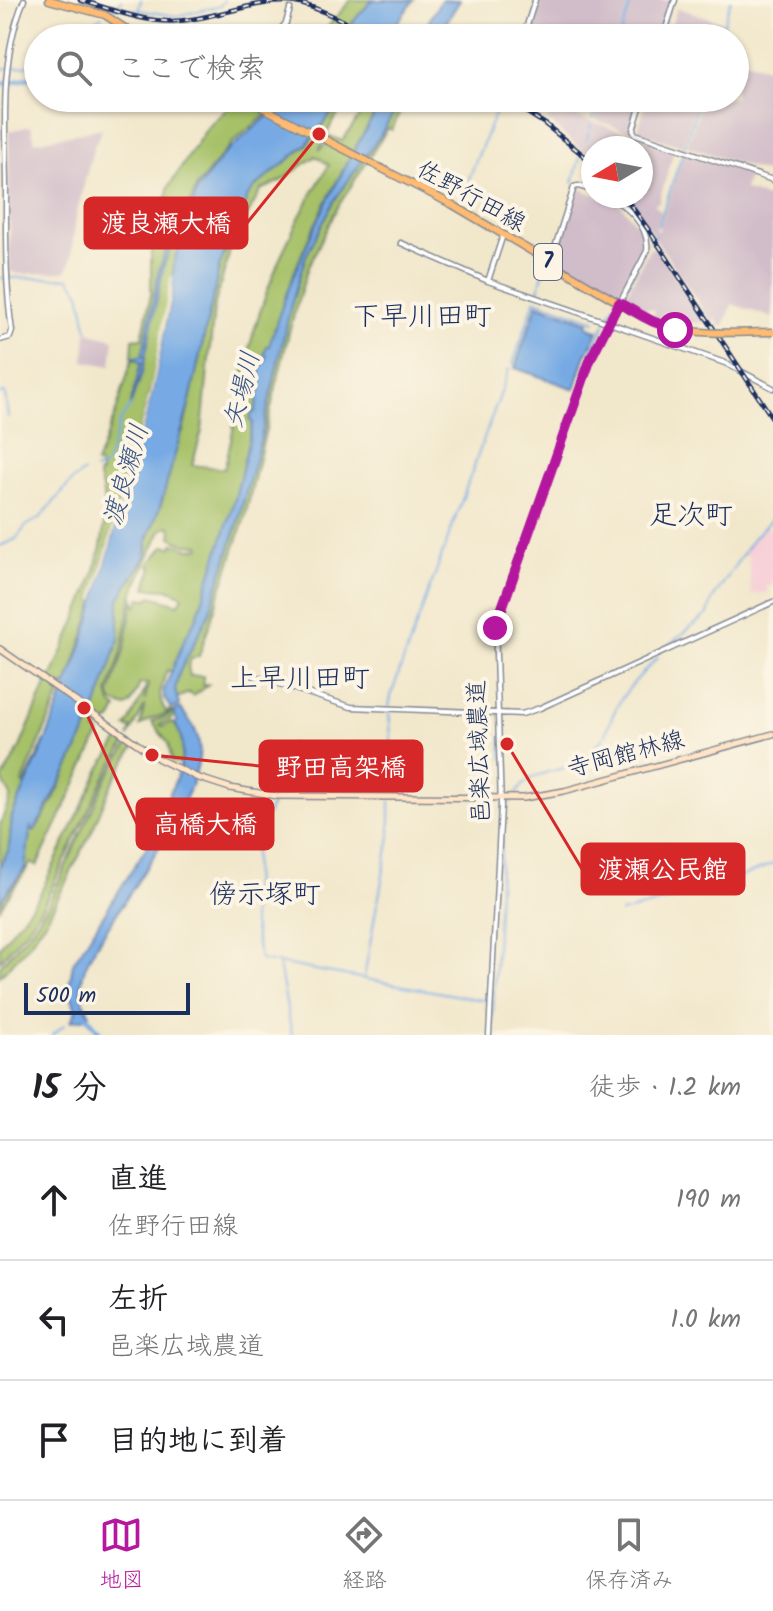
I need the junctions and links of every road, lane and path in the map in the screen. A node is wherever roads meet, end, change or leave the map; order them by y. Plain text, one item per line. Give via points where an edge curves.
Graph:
1 (24, 0) edge
2 (49, 0) edge
3 (62, 0) edge
4 (535, 0) edge
5 (676, 0) edge
6 (290, 9) dead end
7 (119, 24) edge
8 (124, 24) edge
9 (285, 24) edge
10 (527, 24) edge
11 (668, 24) edge
12 (272, 112) edge
13 (279, 112) edge
14 (641, 112) edge
15 (400, 176) junction
16 (773, 177) edge
17 (422, 187) junction
18 (581, 187) edge
19 (626, 208) edge
20 (3, 235) edge
21 (503, 235) junction
22 (401, 243) dead end
23 (551, 260) junction
24 (488, 281) junction
25 (620, 302) junction
26 (609, 322) junction
27 (773, 330) edge
28 (0, 340) edge
29 (773, 388) edge
30 (773, 602) edge
31 (2, 651) edge
32 (254, 676) dead end
33 (498, 714) junction
34 (773, 734) edge
35 (501, 799) junction
36 (489, 1035) edge

1 - 20 street via 11,30 4,72
2 - 7 main road
3 - 8 main road
4 - 10 street
5 - 11 street
6 - 9 street
12 - 15 main road, 佐野行田線 / 7
13 - 15 main road, 佐野行田線 / 7
14 - 16 street via 638,133
15 - 17 main road, 佐野行田線 / 7
17 - 21 main road, 佐野行田線 / 7
17 - 23 main road, 佐野行田線 / 7
18 - 23 street via 574,187
19 - 25 street, 邑楽広域農道 via 648,242
20 - 28 street via 12,333
21 - 24 street
21 - 25 main road, 佐野行田線 / 7
22 - 24 street
23 - 25 main road, 佐野行田線 / 7
24 - 26 street
25 - 26 street, 邑楽広域農道
25 - 27 main road, 佐野行田線 / 7, bridge via 682,331
26 - 29 street via 725,363
26 - 33 street, 邑楽広域農道 via 591,358 496,620
30 - 33 street via 535,711
31 - 35 main road, 寺岡館林線 via 129,739 204,780 293,797
32 - 33 street via 351,707
33 - 35 street, 邑楽広域農道
34 - 35 main road, 寺岡館林線 via 552,794
35 - 36 street, 邑楽広域農道

